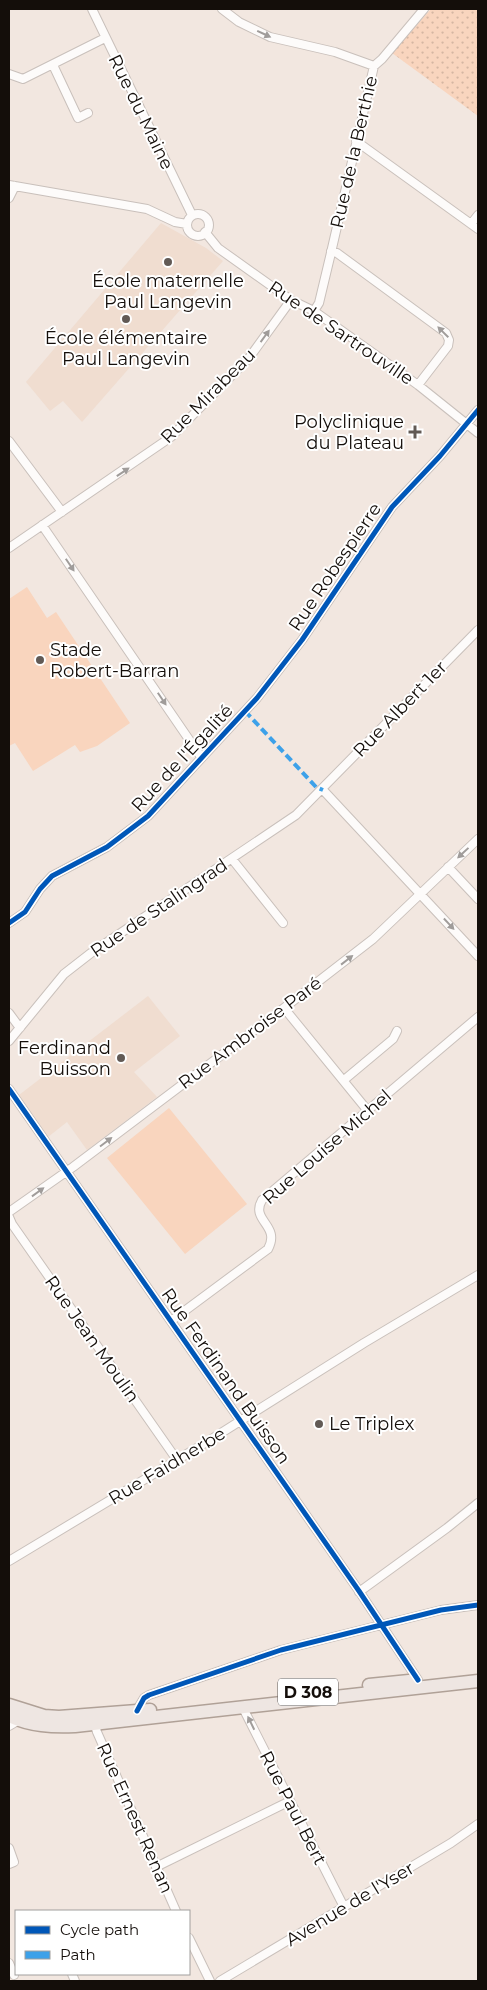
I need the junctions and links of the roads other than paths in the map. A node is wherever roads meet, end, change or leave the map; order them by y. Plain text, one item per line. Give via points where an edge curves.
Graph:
1 (92, 9) edge
2 (222, 9) edge
3 (424, 9) edge
4 (105, 38) junction
5 (53, 64) junction
6 (374, 66) junction
7 (9, 74) edge
8 (88, 113) dead end
9 (356, 141) junction
10 (12, 186) edge
11 (9, 198) edge
12 (478, 215) edge
13 (192, 216) junction
14 (187, 224) junction
15 (475, 227) edge
16 (205, 232) junction
17 (331, 251) junction
18 (291, 300) junction
19 (314, 311) junction
20 (418, 385) junction
21 (478, 410) edge
22 (467, 424) junction
23 (478, 433) edge
24 (9, 441) edge
25 (62, 512) junction
26 (42, 525) junction
27 (9, 548) edge
28 (478, 630) edge
29 (257, 698) joint
30 (201, 757) junction
31 (323, 790) junction
32 (478, 839) edge
33 (232, 858) junction
34 (448, 867) junction
35 (420, 893) junction
36 (478, 899) edge
37 (9, 923) edge
38 (283, 923) dead end
39 (478, 956) edge
40 (284, 1008) junction
41 (9, 1013) edge
42 (478, 1017) edge
43 (20, 1028) junction
44 (397, 1031) dead end
45 (9, 1041) edge
46 (344, 1080) junction
47 (9, 1089) edge
48 (368, 1111) junction
49 (66, 1171) junction
50 (9, 1212) edge
51 (9, 1217) edge
52 (478, 1274) edge
53 (171, 1322) junction
54 (241, 1422) junction
55 (177, 1460) junction
56 (478, 1503) edge
57 (10, 1558) edge
58 (359, 1592) junction
59 (478, 1606) edge
60 (383, 1626) junction
61 (478, 1674) edge
62 (418, 1680) junction
63 (478, 1681) edge
64 (9, 1705) edge
65 (243, 1708) junction
66 (137, 1711) junction
67 (16, 1719) edge
68 (94, 1720) junction
69 (126, 1721) junction
70 (290, 1801) junction
71 (478, 1824) edge
72 (9, 1848) edge
73 (9, 1864) edge
74 (156, 1867) junction
75 (344, 1907) junction
76 (176, 1910) edge
77 (190, 1940) edge
78 (9, 1963) edge
79 (14, 1975) edge
80 (210, 1981) edge
81 (220, 1981) edge

1 - 4 street, Rue du Maine
2 -> 6 street via 239,22 270,37 334,52
3 - 6 street, Rue de la Berthie
4 - 5 street
4 - 13 street, Rue du Maine
5 - 7 street via 23,80
5 - 8 street via 78,118
6 - 9 street, Rue de la Berthie
9 - 15 street
9 - 17 street, Rue de la Berthie
10 - 11 street
10 - 14 street via 146,209
12 - 15 street
13 - 14 street
13 - 16 street via 199,214 207,219
14 - 16 street via 195,235
16 - 18 street, Rue de Sartrouville via 218,248
17 - 19 street, Rue de la Berthie via 319,303
20 -> 17 street via 448,346 446,334
18 - 19 street, Rue de Sartrouville
25 -> 18 street, Rue Mirabeau via 171,437 249,358
19 - 20 street, Rue de Sartrouville
20 - 22 street, Rue de Sartrouville
21 - 22 street, Rue Robespierre
22 - 23 street, Rue de Sartrouville
22 - 29 street, Rue Robespierre via 392,507 302,640
24 - 25 street
25 - 26 street, Rue Mirabeau
26 - 27 street, Rue Mirabeau
26 -> 30 street
28 - 31 street, Rue Albert 1er
29 - 30 street, Rue de l'Égalité
30 - 37 street, Rue de l'Égalité via 148,816 107,848 52,876 24,912
31 - 33 street, Rue de Stalingrad via 296,815
31 - 35 street
32 -> 34 street, Rue Ambroise Paré
33 - 38 street
33 - 43 street, Rue de Stalingrad via 128,926 64,974
34 - 35 street, Rue Ambroise Paré
34 - 36 street
35 -> 39 street
40 -> 35 street, Rue Ambroise Paré via 373,939
40 - 46 street
49 -> 40 street, Rue Ambroise Paré
41 - 43 street
42 - 48 street, Rue Louise Michel
43 - 45 street, Rue de Stalingrad
44 - 46 street via 393,1039
46 - 48 street
47 - 49 street, Rue Ferdinand Buisson
48 - 53 street, Rue Louise Michel via 262,1200 258,1214 270,1228 272,1236 268,1249
50 -> 49 street, Rue Ambroise Paré
49 - 53 street, Rue Ferdinand Buisson
51 - 55 street, Rue Jean Moulin
52 - 54 street, Rue Faidherbe via 364,1342
53 - 54 street, Rue Ferdinand Buisson
54 - 55 street, Rue Faidherbe
54 - 58 street, Rue Ferdinand Buisson
55 - 57 street, Rue Faidherbe
56 - 58 street
58 - 60 street, Rue Ferdinand Buisson
59 - 60 street via 441,1610
60 - 62 street, Rue Ferdinand Buisson
60 - 66 street via 281,1650 217,1671 144,1698
61 - 62 main road, D 308
62 - 66 main road, D 308
63 - 65 main road, D 308
64 - 67 main road, D 308
65 - 69 main road, D 308
70 -> 65 street, Rue Paul Bert
66 - 68 main road, D 308
66 - 69 street
67 - 68 main road, D 308 via 41,1726
68 - 69 main road, D 308
68 - 74 street, Rue Ernest Renan
70 - 74 street
70 - 75 street, Rue Paul Bert
71 - 75 street, Avenue de l'Yser
72 - 73 street via 14,1862
74 - 76 street, Rue Ernest Renan
75 - 81 street, Avenue de l'Yser
77 - 80 street
78 - 79 street

